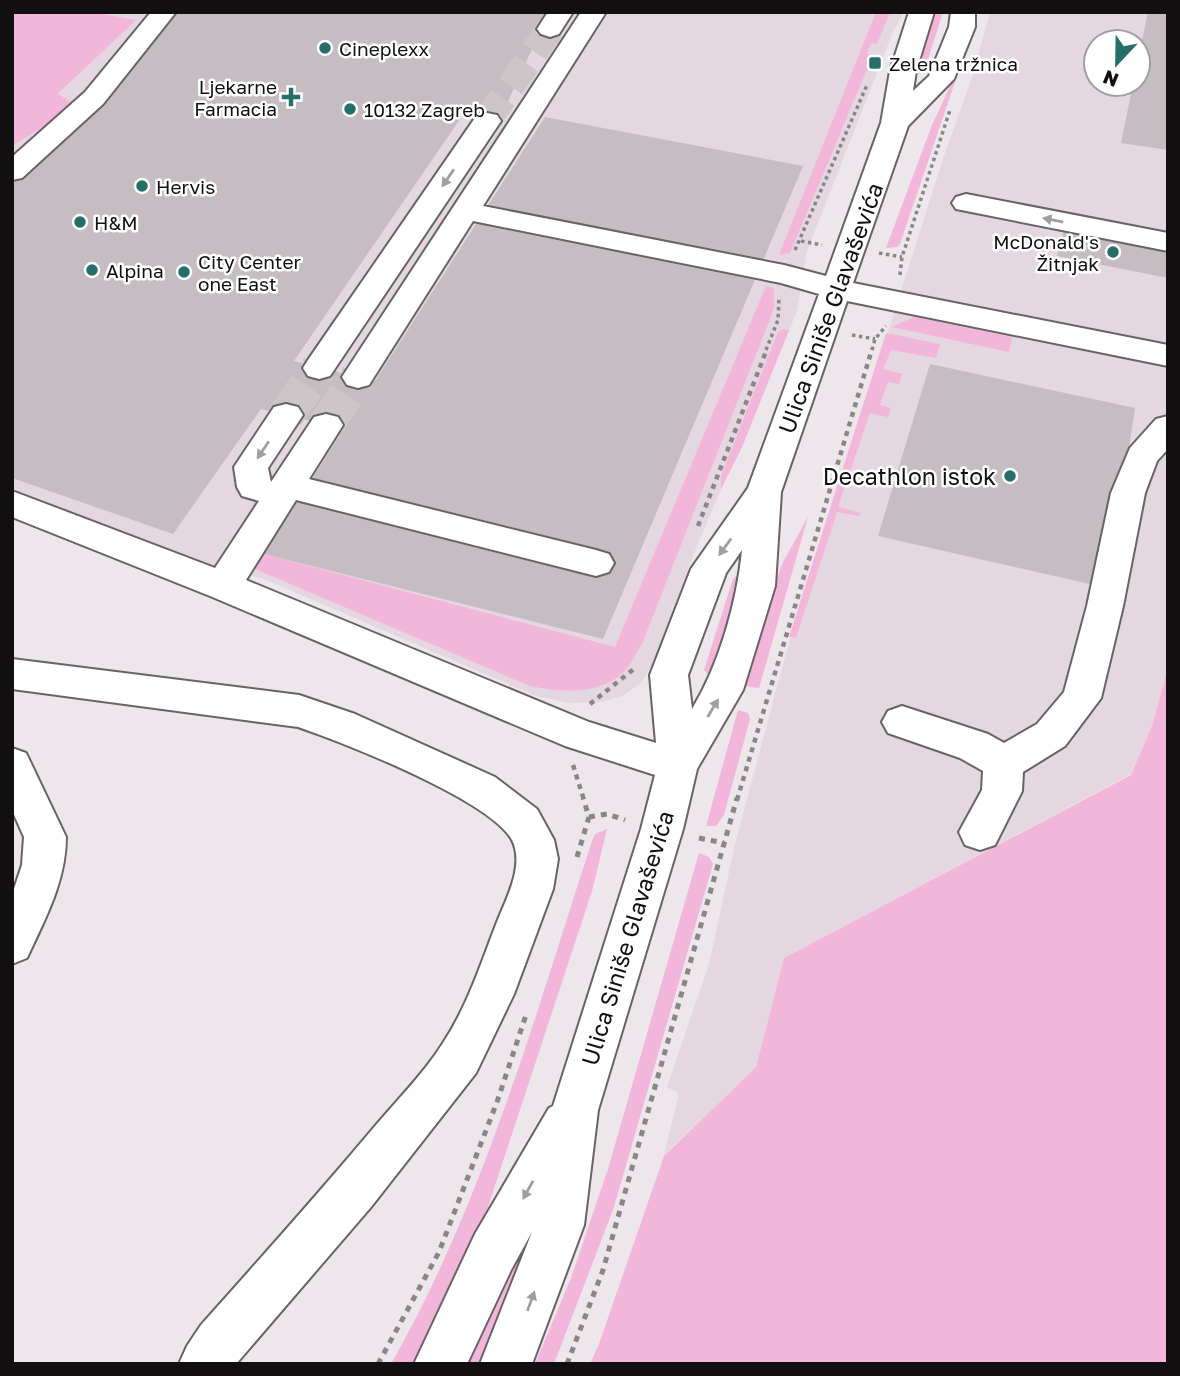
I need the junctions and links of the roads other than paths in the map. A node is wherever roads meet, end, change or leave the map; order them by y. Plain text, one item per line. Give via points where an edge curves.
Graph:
1 (164, 12) edge
2 (594, 12) edge
3 (922, 12) edge
4 (963, 12) edge
5 (487, 121) tunnel mouth
6 (895, 123) junction
7 (12, 172) edge
8 (966, 202) dead end
9 (467, 211) junction
10 (1168, 242) edge
11 (836, 289) junction
12 (1168, 356) edge
13 (319, 368) tunnel mouth
14 (358, 377) tunnel mouth
15 (286, 415) tunnel mouth
16 (326, 425) tunnel mouth
17 (1168, 427) edge
18 (272, 487) junction
19 (764, 492) junction
20 (12, 503) edge
21 (596, 563) dead end
22 (223, 586) junction
23 (12, 674) edge
24 (902, 722) dead end
25 (1004, 764) junction
26 (12, 765) edge
27 (678, 766) junction
28 (980, 832) dead end
29 (12, 944) edge
30 (575, 1111) junction
31 (205, 1364) edge
32 (440, 1364) edge
33 (506, 1364) edge

1 - 7 street via 94,98
2 - 9 street
3 - 6 street, Ulica Siniše Glavaševića via 903,71
4 - 6 street, Ulica Siniše Glavaševića via 962,27 940,79
5 -> 13 street
6 - 11 street, Ulica Siniše Glavaševića
10 -> 8 street
9 - 11 street via 784,274
9 - 14 street
11 - 12 street
11 - 19 street, Ulica Siniše Glavaševića
15 -> 18 street via 251,467 254,487
16 - 18 street
17 - 25 street via 1142,456 1128,494 1082,698 1051,736
18 - 21 street
18 - 22 street
27 -> 19 street, Ulica Siniše Glavaševića via 724,690 753,599
19 -> 27 street, Ulica Siniše Glavaševića via 709,569 669,675
20 - 22 street
22 - 27 street via 579,735
23 - 31 street via 276,706 328,720 481,789 518,817 534,842 536,867 527,898 495,987 459,1060
24 - 25 street via 974,746
25 - 28 street via 1002,791
26 - 29 street via 45,837 46,849
27 - 30 street, Ulica Siniše Glavaševića
30 -> 32 street, Ulica Siniše Glavaševića via 494,1252
33 -> 30 street, Ulica Siniše Glavaševića via 559,1225

